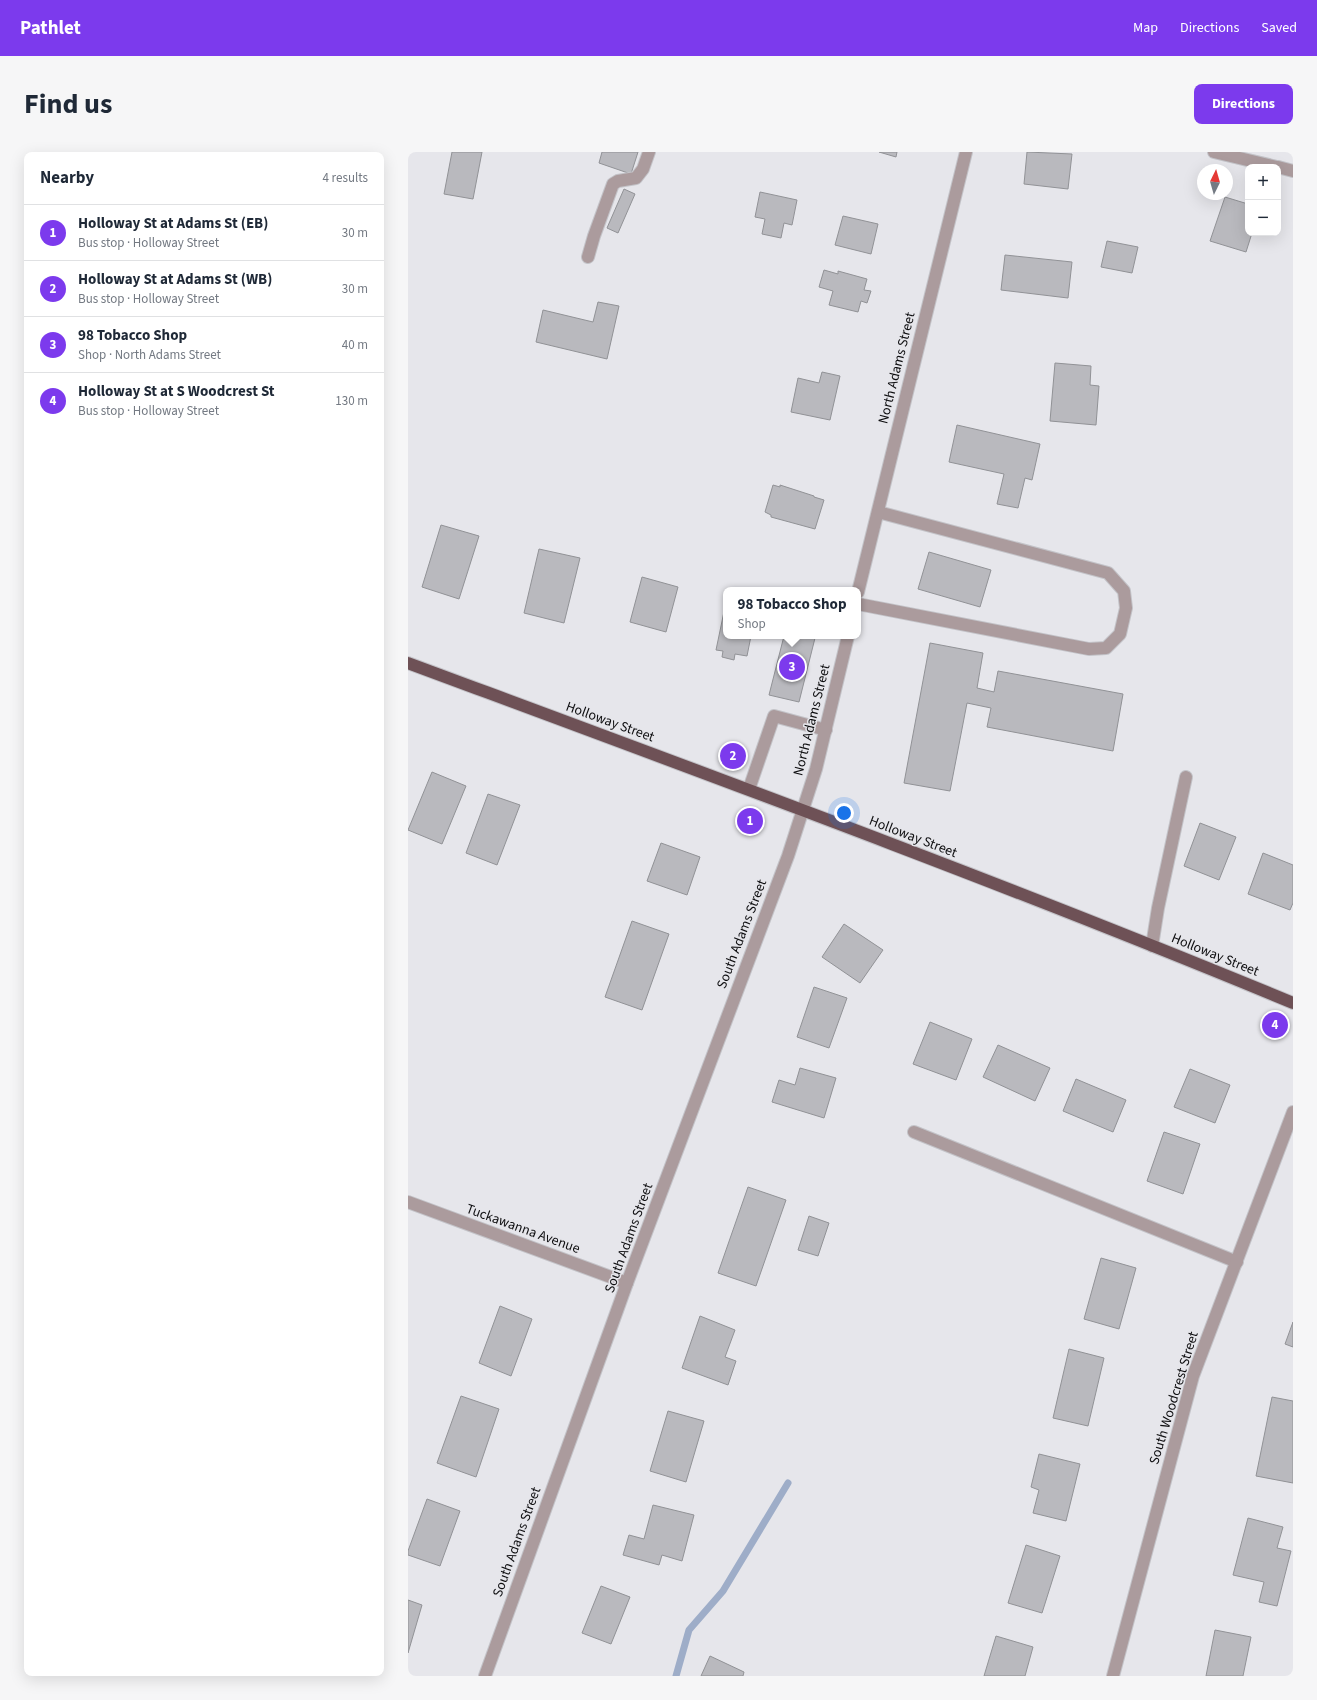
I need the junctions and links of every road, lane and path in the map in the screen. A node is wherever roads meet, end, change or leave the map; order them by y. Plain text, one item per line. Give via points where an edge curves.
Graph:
1 (648, 152) edge
2 (966, 152) edge
3 (1214, 152) edge
4 (1265, 164) edge
5 (1281, 168) edge
6 (1293, 171) edge
7 (588, 258) dead end
8 (878, 512) junction
9 (859, 587) edge
10 (861, 605) edge
11 (847, 639) edge
12 (408, 663) edge
13 (826, 730) junction
14 (1186, 777) dead end
15 (749, 789) junction
16 (802, 811) junction
17 (1152, 946) junction
18 (1293, 1003) edge
19 (1293, 1112) edge
20 (914, 1132) dead end
21 (408, 1202) edge
22 (1237, 1262) junction
23 (627, 1283) junction
24 (485, 1676) edge
25 (1113, 1676) edge

1 - 7 street via 636,178 613,184
2 - 8 street, North Adams Street
3 - 4 street
5 - 6 street
8 - 9 street, North Adams Street
8 - 10 street via 1108,573 1124,591 1126,608 1120,634 1106,648 1089,649
11 - 13 street, North Adams Street
12 - 15 highway, Holloway Street
13 - 15 street via 774,716
13 - 16 street, North Adams Street
14 - 17 street
15 - 16 highway, Holloway Street
16 - 17 highway, Holloway Street
16 - 23 street, South Adams Street via 788,856
17 - 18 highway, Holloway Street
19 - 22 street, South Woodcrest Street
20 - 22 street
21 - 23 street, Tuckawanna Avenue
22 - 25 street, South Woodcrest Street via 1193,1376
23 - 24 street, South Adams Street

